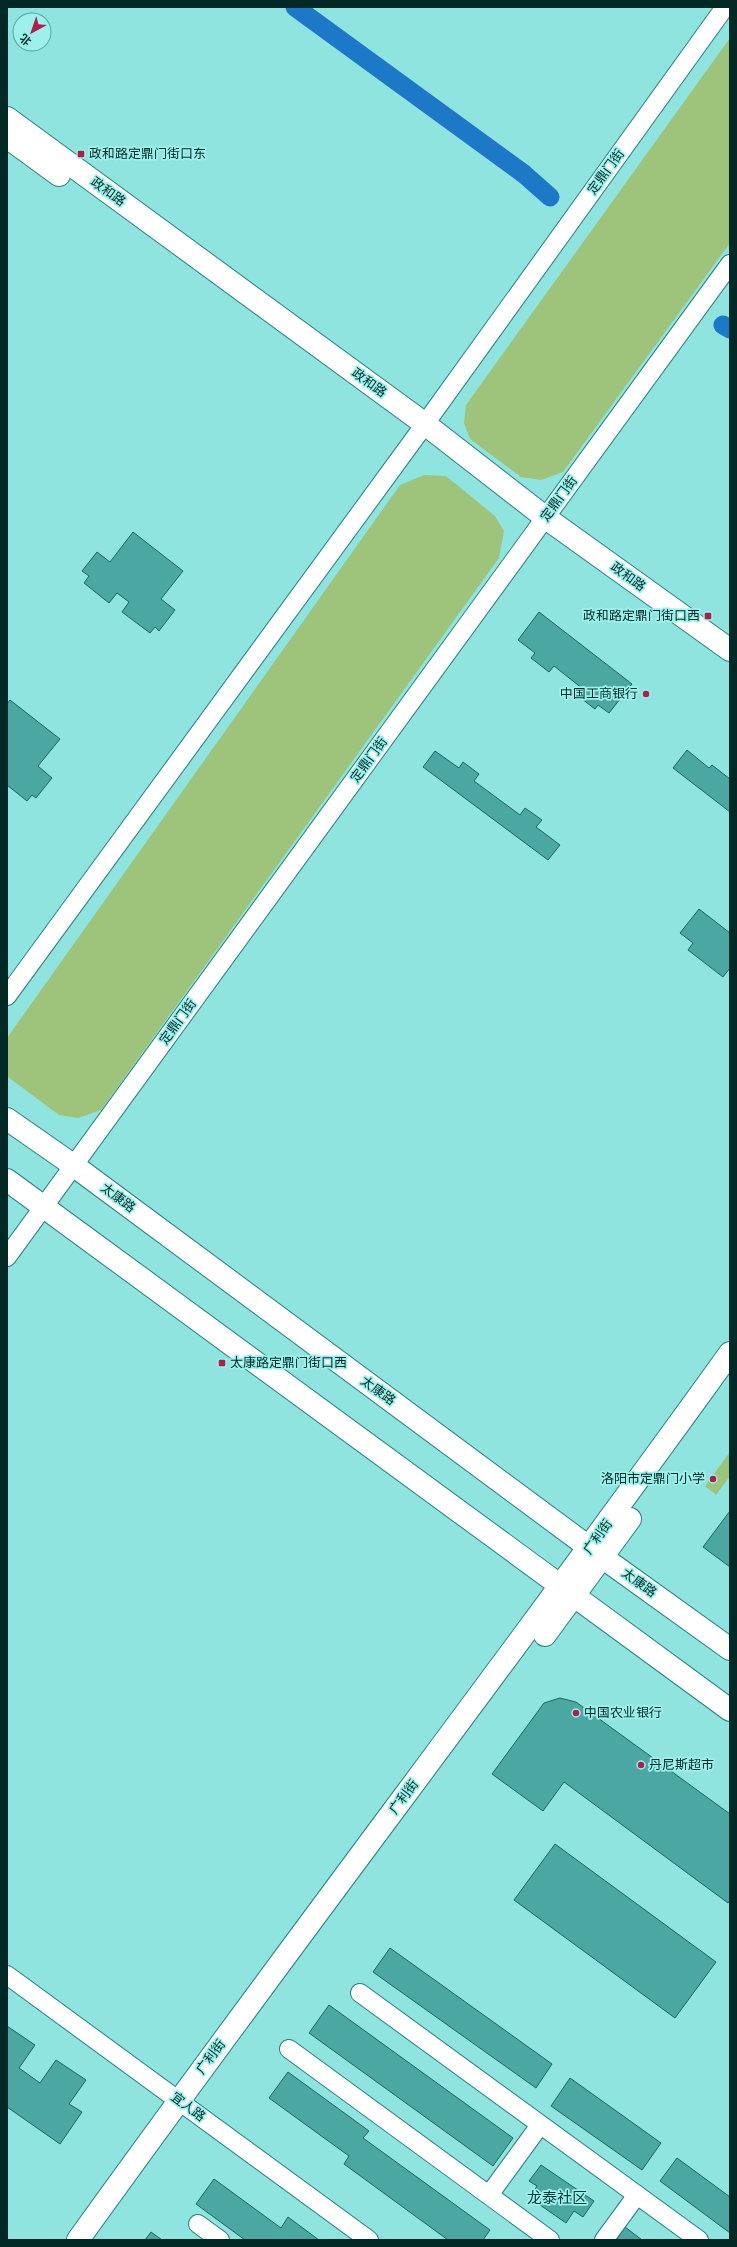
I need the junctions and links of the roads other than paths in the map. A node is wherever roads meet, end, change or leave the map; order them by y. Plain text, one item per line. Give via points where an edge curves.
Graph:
1 (725, 7) edge
2 (7, 118) edge
3 (7, 137) edge
4 (730, 264) edge
5 (421, 430) junction
6 (542, 523) junction
7 (730, 650) edge
8 (730, 667) edge
9 (7, 996) edge
10 (7, 1119) edge
11 (73, 1165) junction
12 (7, 1180) edge
13 (44, 1206) junction
14 (7, 1257) edge
15 (730, 1353) edge
16 (730, 1379) edge
17 (596, 1553) junction
18 (567, 1592) junction
19 (730, 1649) edge
20 (730, 1710) edge
21 (7, 1974) edge
22 (7, 1987) edge
23 (360, 1994) dead end
24 (289, 2049) dead end
25 (181, 2109) junction
26 (540, 2125) junction
27 (489, 2195) junction
28 (637, 2195) junction
29 (198, 2224) dead end
30 (531, 2234) edge
31 (78, 2240) edge
32 (96, 2240) edge
33 (220, 2240) edge
34 (352, 2240) edge
35 (369, 2240) edge
36 (550, 2240) edge
37 (604, 2240) edge
38 (699, 2240) edge

1 - 5 street, 定鼎门街
2 - 5 street, 政和路
3 - 5 street, 政和路
4 - 6 street, 定鼎门街
5 - 6 street, 政和路
5 - 9 street, 定鼎门街
6 - 7 street, 政和路
6 - 8 street, 政和路
6 - 11 street, 定鼎门街
10 - 11 street, 太康路
11 - 13 street, 定鼎门街
11 - 17 street, 太康路
12 - 13 street
13 - 14 street, 定鼎门街
13 - 18 street
15 - 17 street, 广利街
16 - 17 street, 广利街
17 - 18 street, 广利街
17 - 19 street, 太康路
18 - 20 street
18 - 25 street, 广利街
21 - 25 street, 宜人路
22 - 25 street, 宜人路
23 - 26 street
24 - 27 street
25 - 31 street, 广利街
25 - 32 street, 广利街
25 - 34 street, 宜人路
25 - 35 street, 宜人路
26 - 27 street
26 - 28 street
27 - 30 street
28 - 37 street
28 - 38 street
29 - 33 street
30 - 36 street

